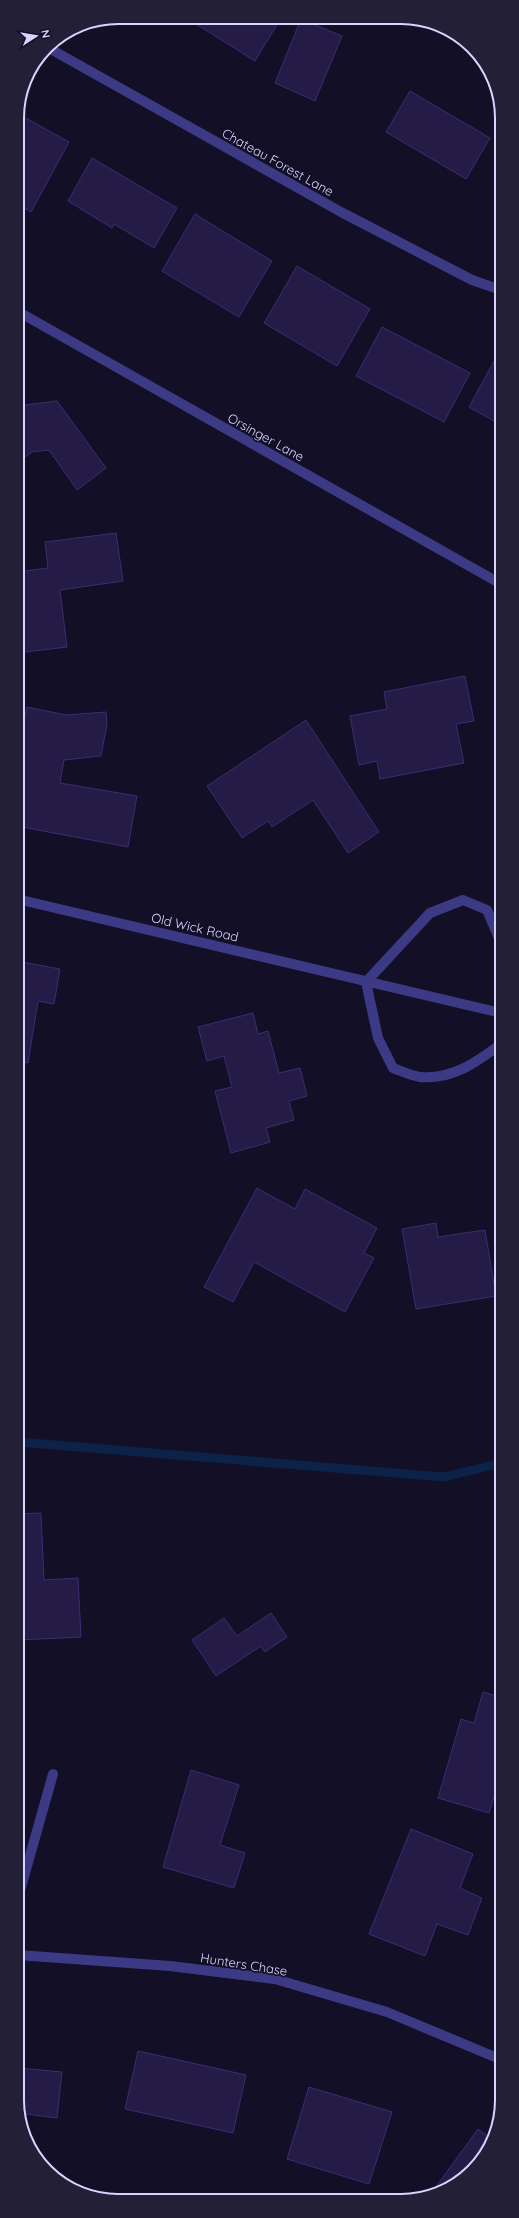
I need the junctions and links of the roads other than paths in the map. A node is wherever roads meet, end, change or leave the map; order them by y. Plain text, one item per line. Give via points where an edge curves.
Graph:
1 (56, 52) edge
2 (495, 288) edge
3 (24, 315) edge
4 (495, 581) edge
5 (24, 899) edge
6 (495, 929) edge
7 (366, 982) junction
8 (495, 1012) edge
9 (495, 1048) edge
10 (53, 1774) dead end
11 (24, 1877) edge
12 (24, 1954) edge
13 (495, 2057) edge

1 - 2 street, Chateau Forest Lane via 341,212 472,280
3 - 4 street, Orsinger Lane
5 - 7 street, Old Wick Road
6 - 7 street via 487,910 463,900 430,913
7 - 8 street, Old Wick Road
7 - 9 street via 378,1038 393,1068 419,1077 449,1075 472,1065
10 - 11 street
12 - 13 street, Hunters Chase via 170,1966 275,1979 387,2012

